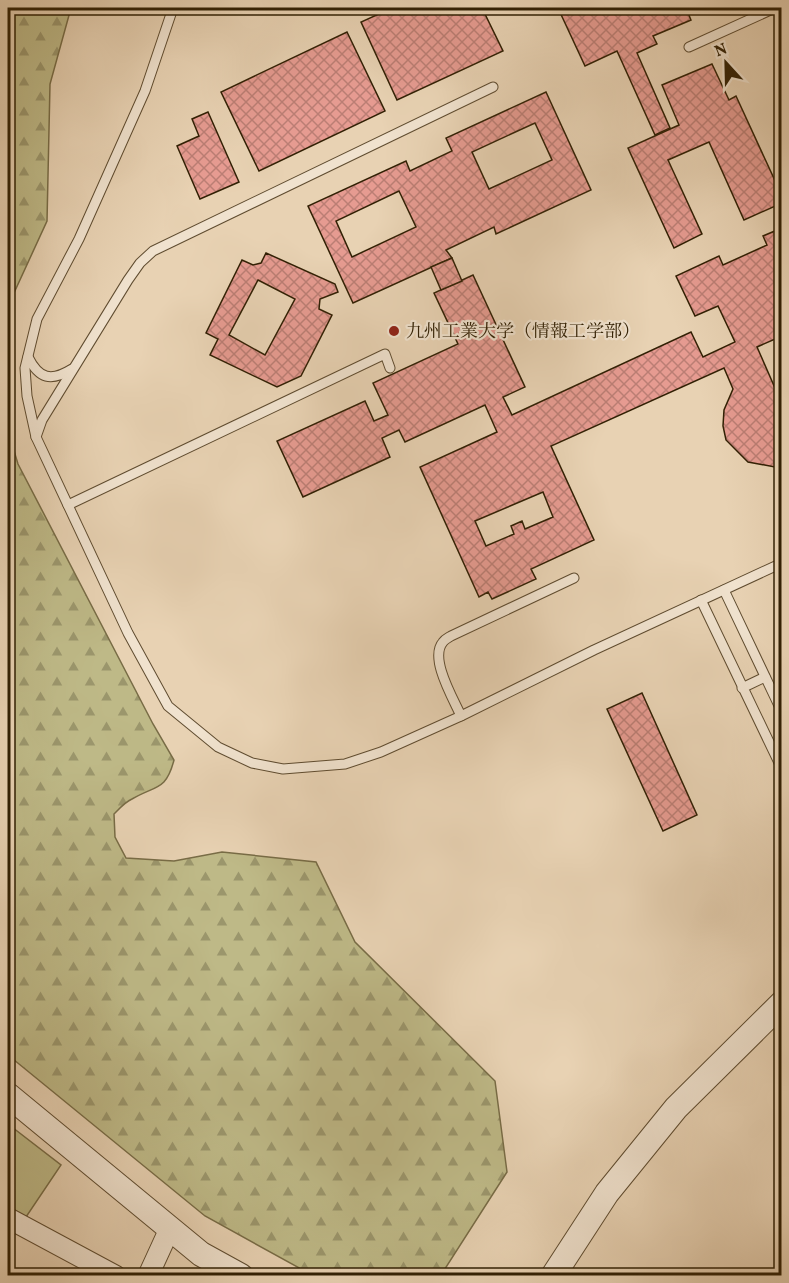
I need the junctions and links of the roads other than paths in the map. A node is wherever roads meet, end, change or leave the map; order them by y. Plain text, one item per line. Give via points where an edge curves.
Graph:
1 (173, 8) edge
2 (775, 8) edge
3 (689, 47) dead end
4 (493, 87) dead end
5 (28, 357) junction
6 (74, 368) junction
7 (390, 368) dead end
8 (36, 437) junction
9 (68, 505) junction
10 (782, 563) edge
11 (574, 578) dead end
12 (724, 590) junction
13 (701, 600) junction
14 (765, 677) junction
15 (742, 688) junction
16 (782, 712) edge
17 (460, 716) junction
18 (782, 770) edge
19 (782, 1004) edge
20 (8, 1095) edge
21 (8, 1218) edge
22 (170, 1228) junction
23 (116, 1275) edge
24 (148, 1275) edge
25 (241, 1275) edge
26 (553, 1275) edge

1 - 5 lane via 145,91 79,238 37,319
2 - 3 lane
4 - 6 lane via 153,251 128,280
5 - 6 lane via 40,375 62,375
5 - 8 lane via 27,396
6 - 8 lane
7 - 9 lane via 385,354
8 - 9 lane
9 - 17 lane via 128,633 168,706 218,747 252,764 283,769 345,764
10 - 12 lane
11 - 17 lane via 442,642 439,666
12 - 13 lane
12 - 14 lane
13 - 15 lane
13 - 17 lane
14 - 15 lane
14 - 16 lane
15 - 18 lane
19 - 26 street via 676,1108 607,1193
20 - 22 street
21 - 23 street
22 - 24 street
22 - 25 street via 201,1254

